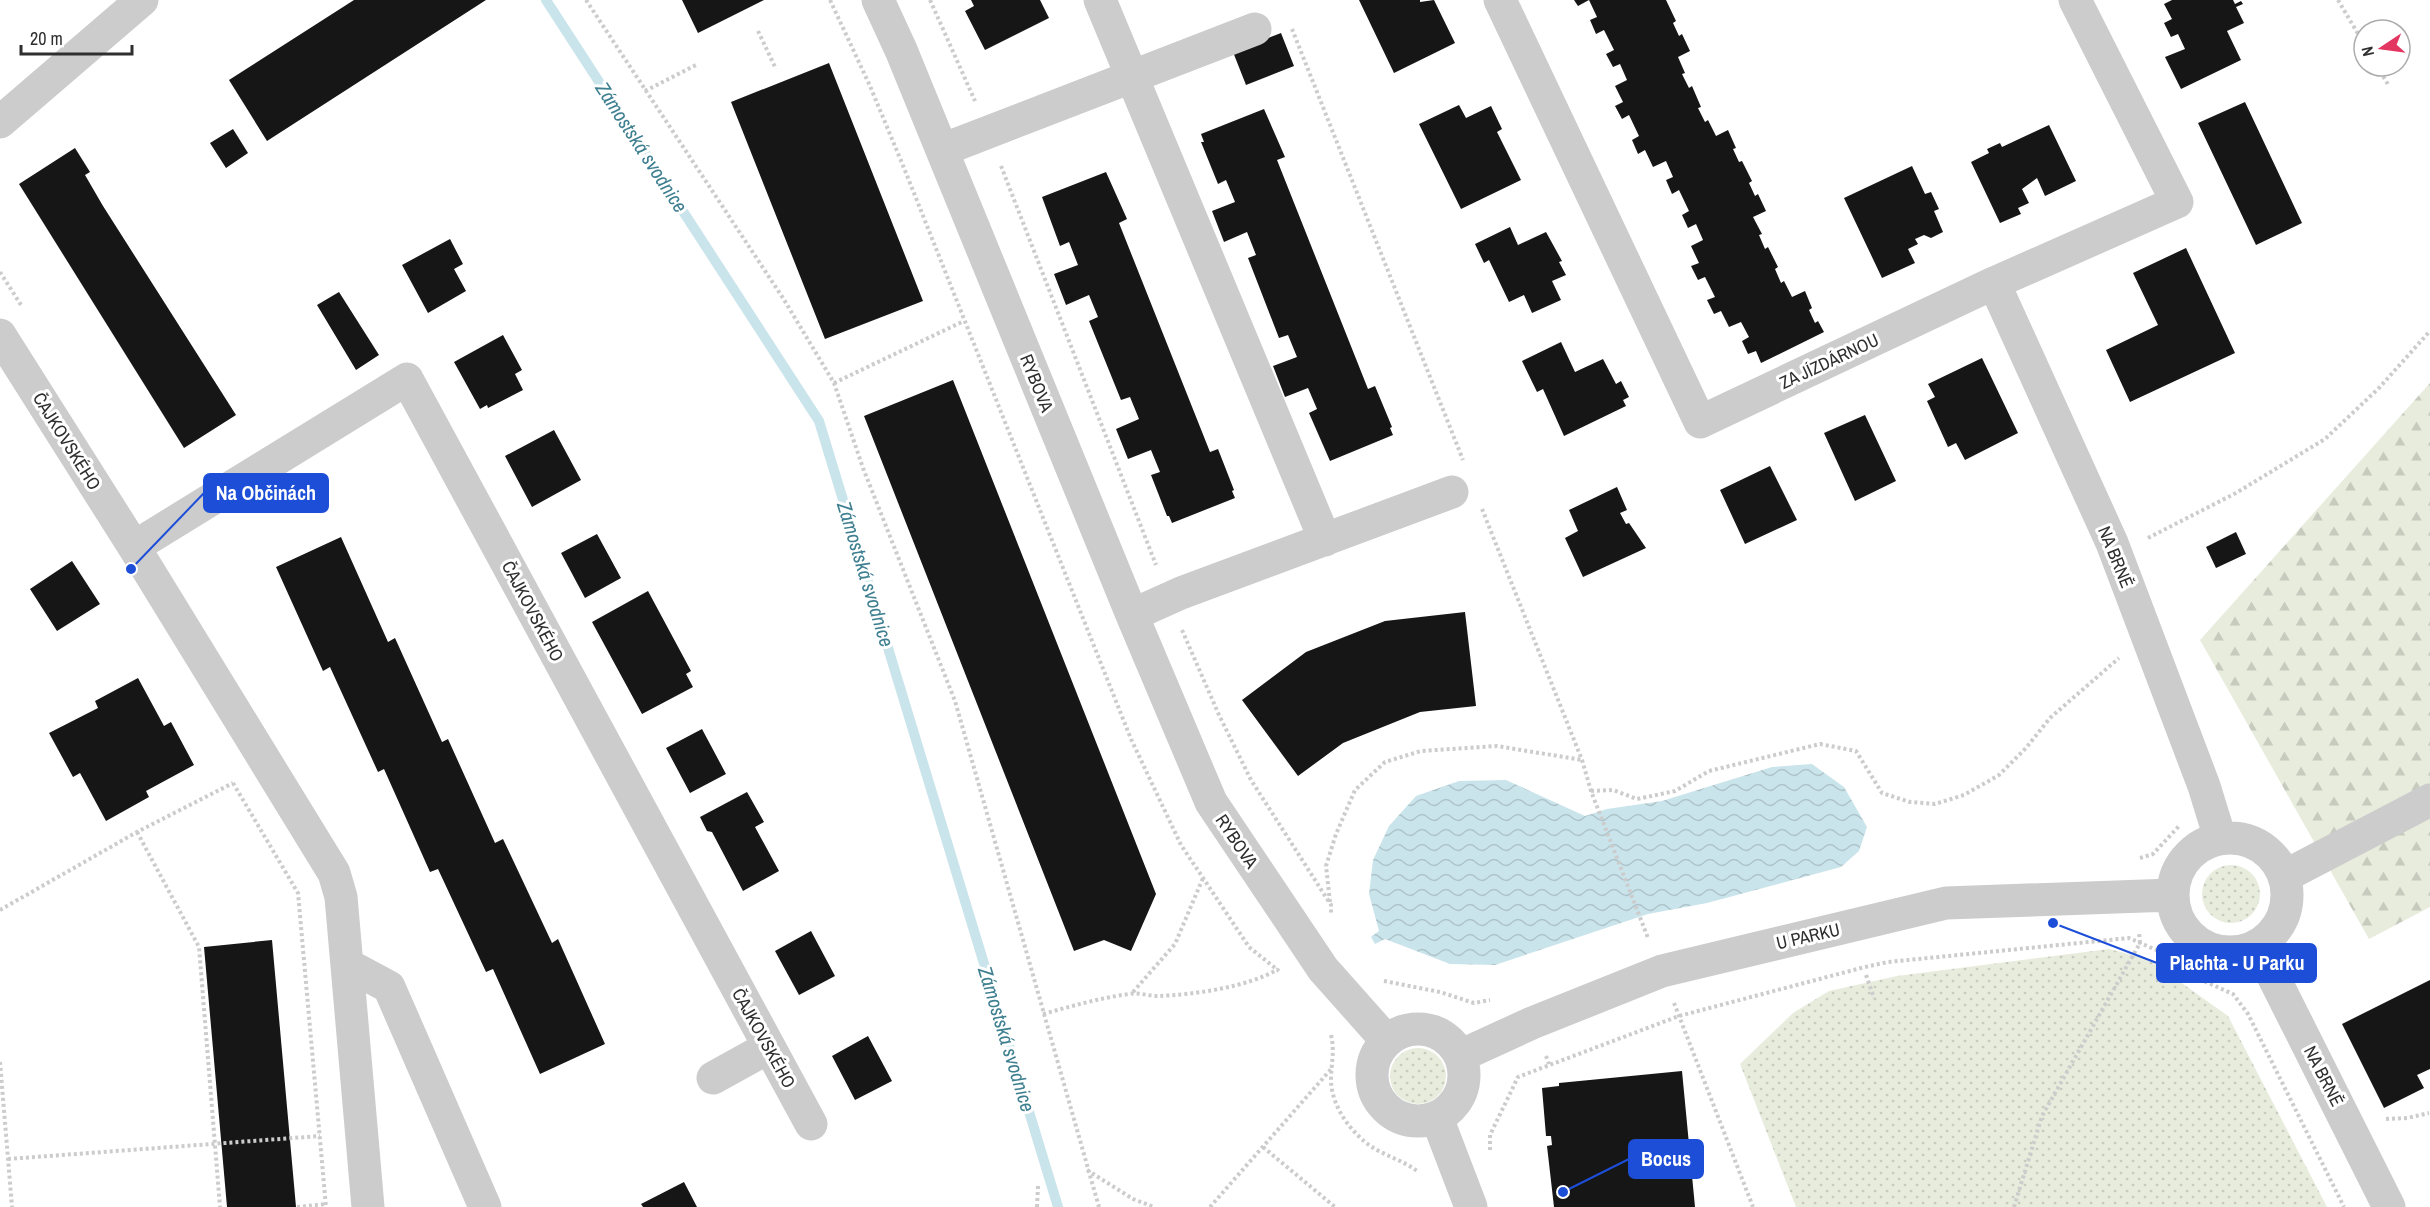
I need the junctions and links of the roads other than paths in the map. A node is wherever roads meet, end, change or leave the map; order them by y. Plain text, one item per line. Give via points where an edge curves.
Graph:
1 (142, 0) edge
2 (878, 0) edge
3 (1100, 0) edge
4 (1500, 0) edge
5 (2075, 0) edge
6 (1255, 28) dead end
7 (1133, 76) junction
8 (0, 122) edge
9 (942, 150) junction
10 (1994, 283) junction
11 (0, 334) edge
12 (1458, 478) road end
13 (1325, 540) junction
14 (134, 547) junction
15 (1132, 615) junction
16 (2430, 800) edge
17 (2220, 838) junction
18 (2285, 876) junction
19 (2172, 895) junction
20 (2258, 946) junction
21 (348, 965) junction
22 (1387, 1041) junction
23 (769, 1047) junction
24 (1460, 1056) junction
25 (713, 1078) dead end
26 (1437, 1118) junction
27 (812, 1124) dead end
28 (462, 1156) junction
29 (368, 1207) edge
30 (466, 1207) edge
31 (485, 1207) edge
32 (1471, 1207) edge
33 (2389, 1207) edge

1 - 8 street
2 - 9 street, RYBOVA
3 - 7 street
4 - 10 street, ZA JÍZDÁRNOU via 1700,422
5 - 10 street, ZA JÍZDÁRNOU via 2177,202
6 - 7 street
7 - 9 street
7 - 13 street
9 - 15 street, RYBOVA
10 - 17 street, NA BRNĚ via 2116,555
11 - 14 street, ČAJKOVSKÉHO
12 - 13 street
13 - 15 street
14 - 21 street, ČAJKOVSKÉHO via 334,873 341,897
14 - 23 street, ČAJKOVSKÉHO via 407,379
15 - 22 street, RYBOVA via 1211,802 1323,969
16 - 18 street
17 - 18 street via 2252,842 2266,850
17 - 19 street via 2191,852 2174,880
18 - 20 street via 2288,896 2284,916 2274,933
19 - 20 street via 2176,915 2201,946 2220,952 2240,952
19 - 24 street, U PARKU via 1946,903 1662,971
20 - 33 street, NA BRNĚ
21 - 28 street via 388,987
21 - 29 street, ČAJKOVSKÉHO
22 - 24 street via 1413,1029 1427,1030 1447,1039
22 - 26 street via 1378,1052 1372,1080 1384,1107 1409,1121
23 - 25 street
23 - 27 street, ČAJKOVSKÉHO
24 - 26 street via 1464,1070 1461,1091 1449,1110
26 - 32 street
28 - 30 street
28 - 31 street

